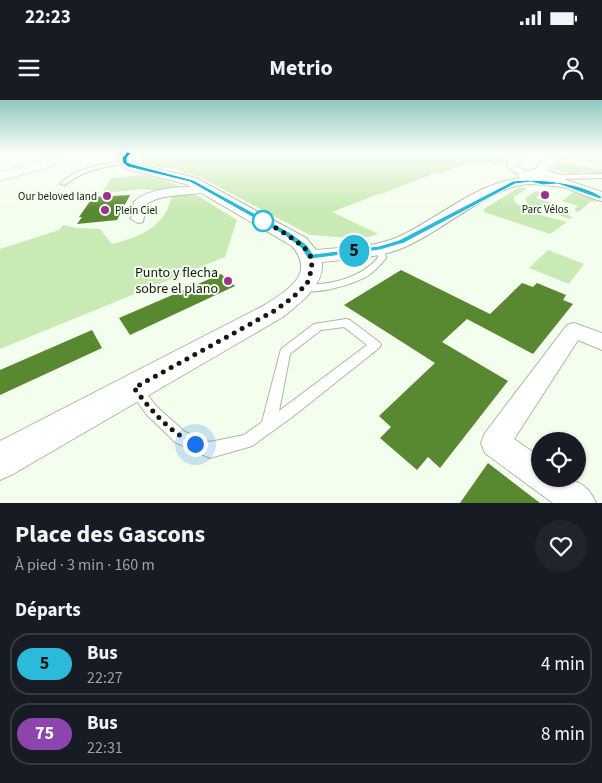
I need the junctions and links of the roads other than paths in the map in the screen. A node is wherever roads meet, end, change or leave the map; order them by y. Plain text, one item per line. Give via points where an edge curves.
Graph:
1 (17, 172) edge
2 (85, 172) edge
3 (154, 172) edge
4 (520, 172) edge
5 (537, 172) edge
6 (533, 176) junction
7 (602, 176) edge
8 (0, 177) edge
9 (558, 180) junction
10 (62, 184) dead end
11 (205, 189) junction
12 (602, 198) edge
13 (138, 219) dead end
14 (380, 248) junction
15 (311, 257) junction
16 (303, 288) junction
17 (602, 342) edge
18 (134, 388) junction
19 (268, 427) junction
20 (0, 461) edge
21 (531, 468) edge
22 (557, 487) edge
23 (580, 503) edge

1 - 8 main road
2 - 10 lane
3 - 11 street via 184,178
4 - 6 street
5 - 6 street
6 - 9 street via 543,183
6 - 14 street via 509,184 402,242
7 - 9 lane
9 - 12 street
11 - 13 street via 148,198 140,202
11 - 15 street via 286,234 304,247
14 - 15 street
14 - 16 lane via 382,258 378,264 351,280 319,289
15 - 16 street via 310,277
16 - 18 street via 274,311
17 - 21 street via 574,330 495,443
18 - 19 lane via 152,411 180,437 210,450 248,442
18 - 20 street
19 - 19 lane via 285,352 318,327 346,324 375,345
22 - 23 street

